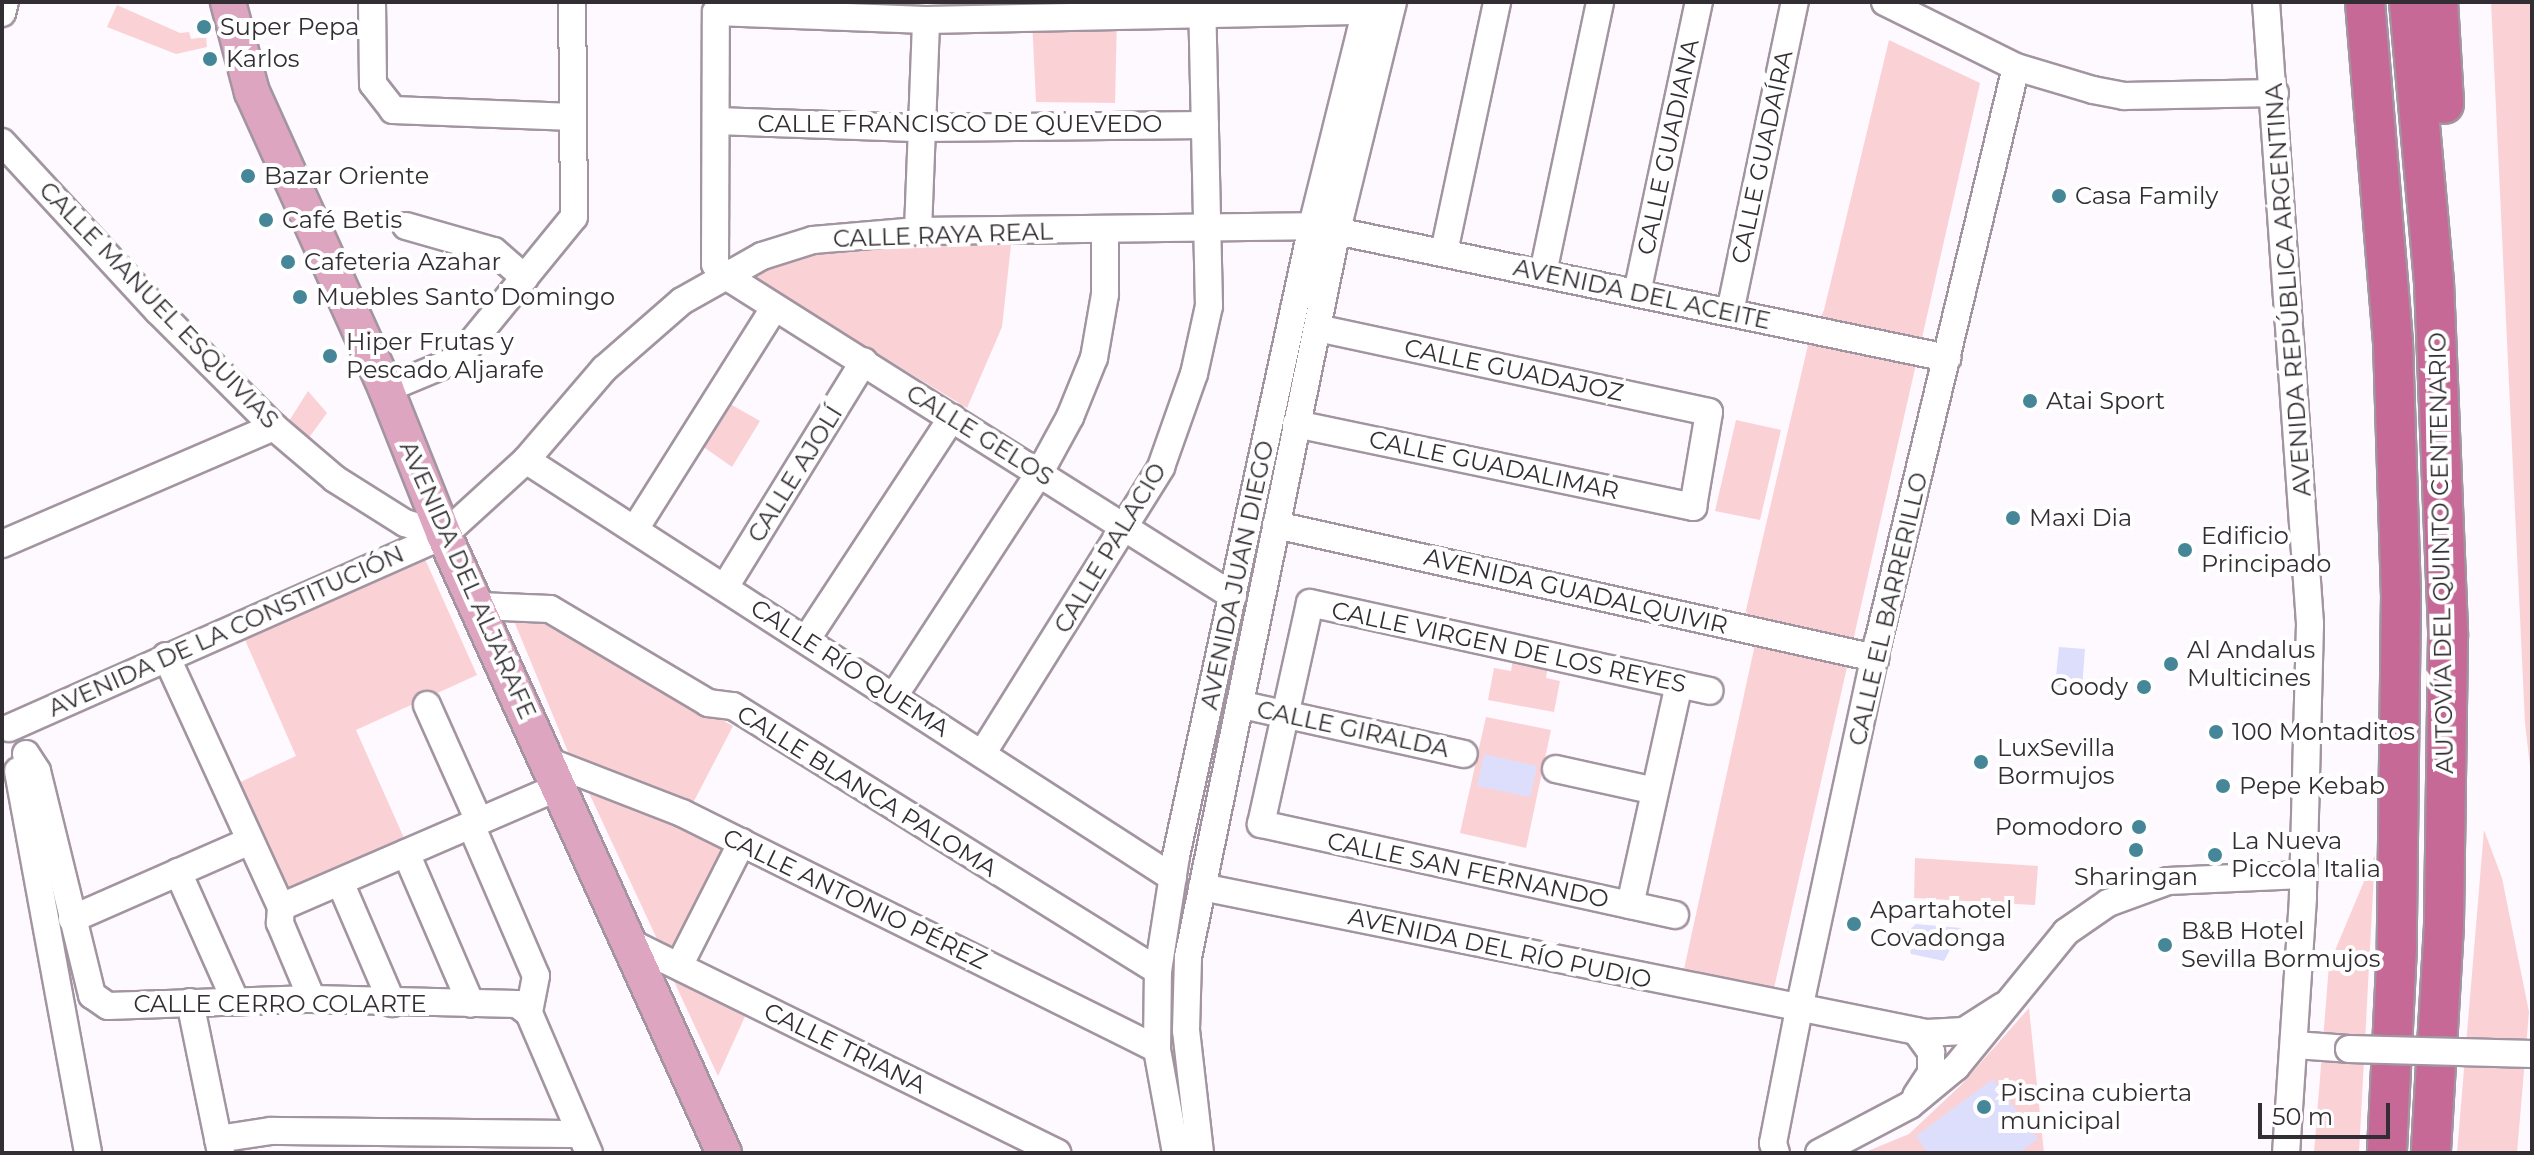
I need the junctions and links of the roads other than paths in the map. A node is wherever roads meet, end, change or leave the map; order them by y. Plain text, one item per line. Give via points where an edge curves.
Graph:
1 (5, 2) edge
2 (228, 2) edge
3 (372, 2) edge
4 (572, 2) edge
5 (1393, 2) edge
6 (1497, 2) edge
7 (1600, 2) edge
8 (1699, 2) edge
9 (1795, 2) edge
10 (1885, 2) edge
11 (2266, 2) edge
12 (2365, 2) edge
13 (2409, 2) edge
14 (2438, 2) edge
15 (1367, 6) edge
16 (1202, 9) edge
17 (2, 13) edge
18 (926, 20) junction
19 (2016, 67) junction
20 (2275, 93) junction
21 (573, 117) junction
22 (716, 121) junction
23 (1205, 125) junction
24 (921, 128) junction
25 (2, 142) edge
26 (406, 226) dead end
27 (1325, 228) junction
28 (1105, 230) junction
29 (918, 231) junction
30 (1208, 231) junction
31 (1444, 252) junction
32 (1543, 273) junction
33 (726, 276) junction
34 (525, 278) junction
35 (2434, 282) junction
36 (1637, 293) junction
37 (774, 308) junction
38 (1730, 312) junction
39 (1318, 328) junction
40 (1947, 358) junction
41 (864, 361) junction
42 (386, 389) junction
43 (952, 418) junction
44 (1296, 424) junction
45 (274, 427) junction
46 (526, 460) junction
47 (1040, 472) junction
48 (1693, 507) joint
49 (1276, 525) junction
50 (1125, 527) junction
51 (635, 529) junction
52 (444, 535) junction
53 (2, 544) edge
54 (725, 587) junction
55 (1233, 596) junction
56 (479, 606) junction
57 (806, 640) junction
58 (166, 656) junction
59 (1875, 658) junction
60 (1679, 684) junction
61 (1709, 691) dead end
62 (894, 696) junction
63 (427, 705) dead end
64 (1243, 705) junction
65 (1285, 714) junction
66 (6, 727) edge
67 (982, 754) junction
68 (1464, 754) dead end
69 (1556, 769) dead end
70 (553, 774) junction
71 (9, 776) edge
72 (1655, 791) junction
73 (475, 823) junction
74 (250, 841) junction
75 (742, 842) junction
76 (406, 853) junction
77 (178, 872) junction
78 (2303, 875) junction
79 (1173, 878) junction
80 (340, 882) junction
81 (1202, 887) junction
82 (1630, 905) junction
83 (281, 907) junction
84 (1675, 915) dead end
85 (72, 919) junction
86 (633, 944) junction
87 (679, 966) junction
88 (1158, 971) junction
89 (312, 999) junction
90 (235, 1000) junction
91 (190, 1002) junction
92 (392, 1003) junction
93 (471, 1004) junction
94 (2003, 1006) junction
95 (1799, 1009) junction
96 (529, 1013) junction
97 (1916, 1031) junction
98 (2295, 1045) junction
99 (1157, 1049) junction
100 (2532, 1054) edge
101 (1910, 1105) junction
102 (585, 1144) edge
103 (219, 1146) edge
104 (88, 1153) edge
105 (724, 1153) edge
106 (1057, 1153) edge
107 (1176, 1153) edge
108 (1200, 1153) edge
109 (1776, 1153) edge
110 (1819, 1153) edge
111 (2286, 1153) edge
112 (2387, 1153) edge
113 (2431, 1153) edge

1 - 17 street
2 - 42 main road, AVENIDA DEL ALJARAFE via 252,92
3 - 21 street via 373,84 393,110
4 - 21 street
5 - 27 street, AVENIDA JUAN DIEGO
6 - 31 street
7 - 32 street
8 - 36 street, CALLE GUADIANA
9 - 38 street, CALLE GUADAÍRA
10 - 19 street
11 - 20 street, AVENIDA REPÚBLICA ARGENTINA
12 - 112 highway, AUTOVÍA DEL QUINTO CENTENARIO via 2393,342 2401,595 2397,946
13 - 35 highway, AUTOVÍA DEL QUINTO CENTENARIO
14 - 35 highway via 2448,199
15 - 16 street
15 - 27 street, AVENIDA JUAN DIEGO
16 - 18 street
16 - 23 street, CALLE PALACIO
18 - 22 street via 716,12
18 - 24 street
19 - 20 street via 2124,96
19 - 40 street, CALLE EL BARRERILLO
20 - 78 street, AVENIDA REPÚBLICA ARGENTINA via 2310,624
21 - 34 street via 574,217
22 - 24 street, CALLE FRANCISCO DE QUEVEDO
22 - 33 street via 715,264
23 - 24 street, CALLE FRANCISCO DE QUEVEDO
23 - 30 street, CALLE PALACIO
24 - 29 street
25 - 45 street, CALLE MANUEL ESQUIVIAS
26 - 34 street via 494,251
27 - 30 street, CALLE RAYA REAL
27 - 31 street, AVENIDA DEL ACEITE
27 - 39 street, AVENIDA JUAN DIEGO
27 - 55 street, AVENIDA JUAN DIEGO
28 - 29 street, CALLE RAYA REAL
28 - 30 street, CALLE RAYA REAL
28 - 47 street via 1105,294 1094,358
29 - 33 street, CALLE RAYA REAL via 813,240 762,256
30 - 50 street, CALLE PALACIO via 1209,306 1194,374 1161,467
31 - 32 street, AVENIDA DEL ACEITE
32 - 36 street, AVENIDA DEL ACEITE
33 - 37 street, CALLE GELOS
33 - 46 street, CALLE RAYA REAL via 682,301 642,334
34 - 42 street via 458,359
35 - 113 highway, AUTOVÍA DEL QUINTO CENTENARIO via 2448,651 2444,925
36 - 38 street, AVENIDA DEL ACEITE
37 - 41 street, CALLE GELOS
37 - 51 street
38 - 40 street, AVENIDA DEL ACEITE
39 - 44 street, AVENIDA JUAN DIEGO
39 - 48 street, CALLE GUADAJOZ via 1709,412
40 - 59 street, CALLE EL BARRERILLO
41 - 43 street, CALLE GELOS
41 - 54 street, CALLE AJOLÍ
42 - 52 main road, AVENIDA DEL ALJARAFE
43 - 47 street, CALLE GELOS
43 - 57 street
44 - 48 street, CALLE GUADALIMAR
44 - 49 street, AVENIDA JUAN DIEGO
45 - 52 street, CALLE MANUEL ESQUIVIAS via 335,479 405,523
45 - 53 street
46 - 51 street, CALLE RÍO QUEMA
46 - 52 street, CALLE RAYA REAL
47 - 50 street, CALLE GELOS
47 - 62 street
49 - 59 street, AVENIDA GUADALQUIVIR
49 - 64 street, AVENIDA JUAN DIEGO
50 - 55 street, CALLE GELOS
50 - 67 street, CALLE PALACIO
51 - 54 street, CALLE RÍO QUEMA
52 - 56 main road, AVENIDA DEL ALJARAFE
52 - 58 street, AVENIDA DE LA CONSTITUCIÓN
54 - 57 street, CALLE RÍO QUEMA
55 - 79 street, AVENIDA JUAN DIEGO
56 - 70 main road, AVENIDA DEL ALJARAFE
56 - 88 street, CALLE BLANCA PALOMA via 550,609 708,703 733,706
57 - 62 street, CALLE RÍO QUEMA
58 - 66 street, AVENIDA DE LA CONSTITUCIÓN
58 - 74 street
59 - 95 street, CALLE EL BARRERILLO
60 - 61 street, CALLE VIRGEN DE LOS REYES
60 - 65 street, CALLE VIRGEN DE LOS REYES via 1310,603
60 - 72 street
62 - 67 street, CALLE RÍO QUEMA
63 - 73 street
64 - 65 street, CALLE GIRALDA
64 - 81 street, AVENIDA JUAN DIEGO
65 - 68 street, CALLE GIRALDA
65 - 82 street, CALLE SAN FERNANDO via 1261,824
66 - 71 street via 20,736
67 - 79 street, CALLE RÍO QUEMA
69 - 72 street
70 - 73 street
70 - 75 street, CALLE ANTONIO PÉREZ
70 - 86 main road, AVENIDA DEL ALJARAFE
71 - 85 street, CALLE CERRO COLARTE via 37,771
71 - 104 street via 34,861
72 - 82 street
73 - 76 street
73 - 96 street via 536,976
74 - 77 street
74 - 83 street
75 - 87 street
75 - 99 street, CALLE ANTONIO PÉREZ
76 - 80 street
76 - 93 street
77 - 85 street
77 - 90 street
78 - 94 street via 2168,881 2108,903 2066,932
78 - 98 street, AVENIDA REPÚBLICA ARGENTINA
79 - 88 street, AVENIDA JUAN DIEGO
80 - 83 street
80 - 92 street
81 - 95 street, AVENIDA DEL RÍO PUDIO
81 - 108 street, AVENIDA JUAN DIEGO via 1188,957 1186,1030
82 - 84 street, CALLE SAN FERNANDO
83 - 89 street via 280,923
85 - 91 street, CALLE CERRO COLARTE via 92,995 108,1006
86 - 87 street, CALLE TRIANA
86 - 105 main road, AVENIDA DEL ALJARAFE
87 - 106 street, CALLE TRIANA
88 - 99 street, AVENIDA JUAN DIEGO
89 - 90 street, CALLE CERRO COLARTE
89 - 92 street, CALLE CERRO COLARTE
90 - 91 street, CALLE CERRO COLARTE
91 - 103 street
92 - 93 street, CALLE CERRO COLARTE
93 - 96 street, CALLE CERRO COLARTE via 517,1004
94 - 97 street, AVENIDA DEL RÍO PUDIO via 1964,1031
94 - 101 street via 1956,1067
95 - 97 street, AVENIDA DEL RÍO PUDIO
95 - 109 street, CALLE EL BARRERILLO via 1773,1143
96 - 102 street
97 - 101 street via 1931,1052 1931,1073
98 - 100 street, bridge
98 - 111 street, AVENIDA REPÚBLICA ARGENTINA
99 - 107 street, AVENIDA JUAN DIEGO
101 - 110 street
102 - 103 street via 271,1131

